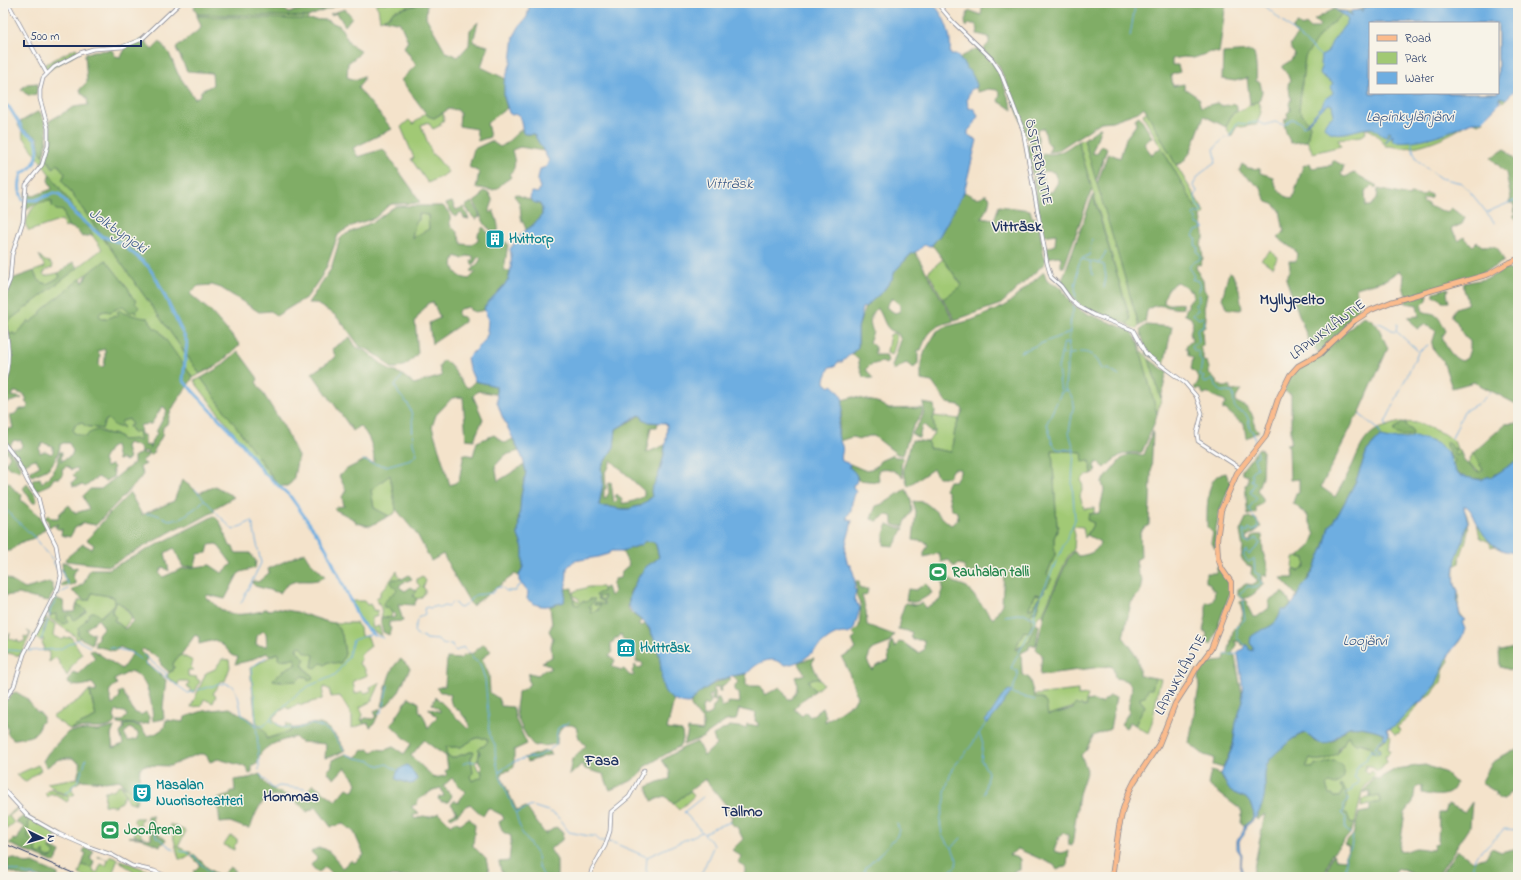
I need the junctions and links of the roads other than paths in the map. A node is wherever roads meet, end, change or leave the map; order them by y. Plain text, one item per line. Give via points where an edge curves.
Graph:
1 (8, 3) edge
2 (180, 3) edge
3 (937, 3) edge
4 (47, 74) junction
5 (1518, 259) edge
6 (3, 297) edge
7 (3, 314) edge
8 (3, 384) edge
9 (3, 442) edge
10 (1240, 468) junction
11 (3, 702) edge
12 (644, 770) dead end
13 (3, 790) edge
14 (170, 877) edge
15 (590, 877) edge
16 (1112, 877) edge

1 - 4 street
2 - 4 street via 138,40 122,47 85,51
3 - 10 street, ÖSTERBYNTIE via 992,59 1000,71 1022,125 1051,277 1074,304 1133,330 1146,354 1185,383 1196,396 1202,413 1197,433 1198,440
4 - 6 street via 39,96 48,128 48,145 42,165 26,185 23,221 12,255 10,280
5 - 10 main road, LAPINKYLÄNTIE via 1489,274 1390,302 1359,317 1320,354 1298,366 1290,375 1278,399 1266,436
7 - 8 street via 8,355 8,368
9 - 11 street via 17,460 38,497 44,521 56,545 61,576 58,588 24,654 14,686
10 - 16 main road, LAPINKYLÄNTIE via 1221,510 1217,540 1218,558 1232,586 1230,603 1211,649 1175,704 1158,744 1129,792 1119,827
12 - 15 street via 629,797 611,812 610,831
13 - 14 street via 29,817 64,836 132,866

